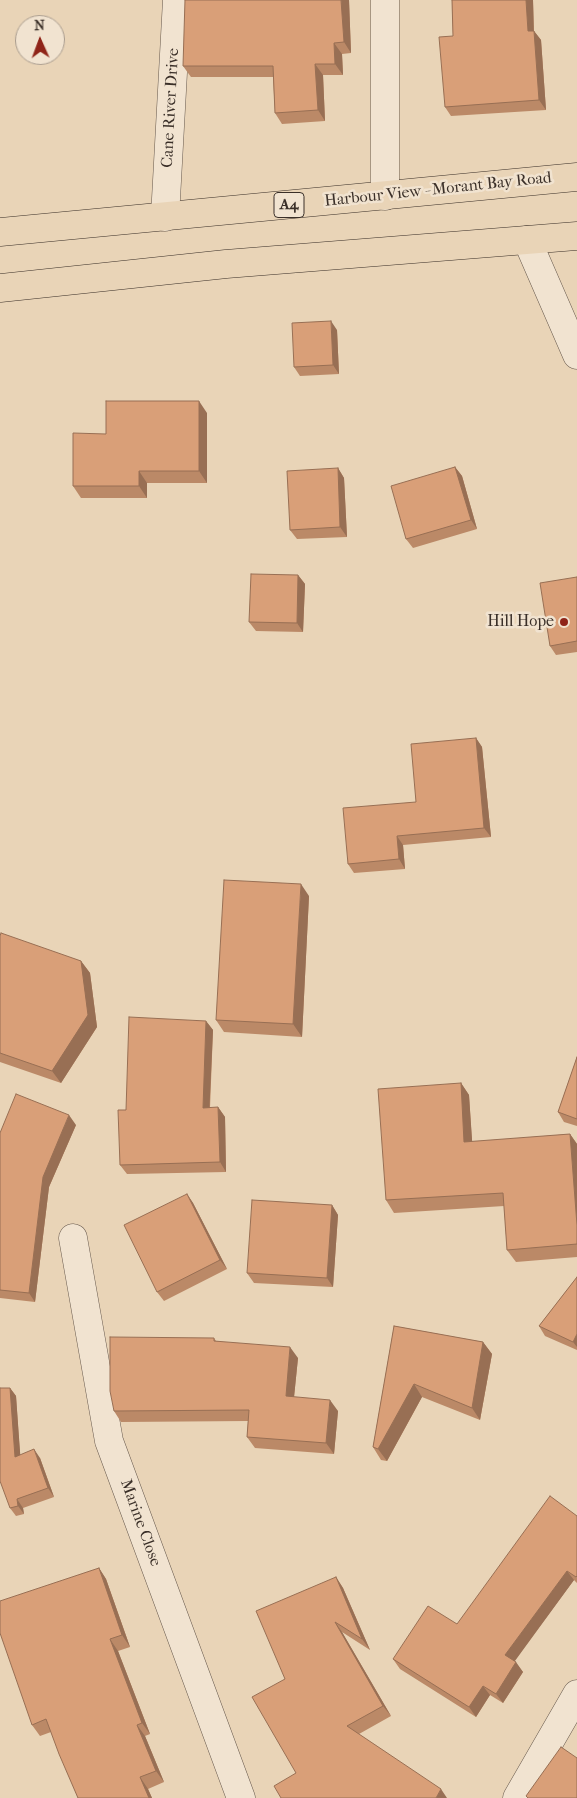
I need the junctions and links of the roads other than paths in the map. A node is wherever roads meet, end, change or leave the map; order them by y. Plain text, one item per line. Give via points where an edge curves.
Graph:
1 (177, 0) edge
2 (385, 0) edge
3 (577, 176) edge
4 (385, 196) junction
5 (166, 217) junction
6 (0, 232) edge
7 (577, 236) edge
8 (527, 240) junction
9 (0, 288) edge
10 (577, 355) edge
11 (73, 1238) dead end
12 (577, 1694) edge
13 (241, 1798) edge
14 (517, 1798) edge

1 - 5 street, Cane River Drive
2 - 4 street
3 - 4 highway, Harbour View - Morant Bay Road / A4
4 - 5 highway, Harbour View - Morant Bay Road / A4
5 - 6 highway, Harbour View - Morant Bay Road / A4
7 - 8 highway
8 - 9 highway via 226,264
8 - 10 street
11 - 13 street, Marine Close via 110,1441
12 - 14 street

